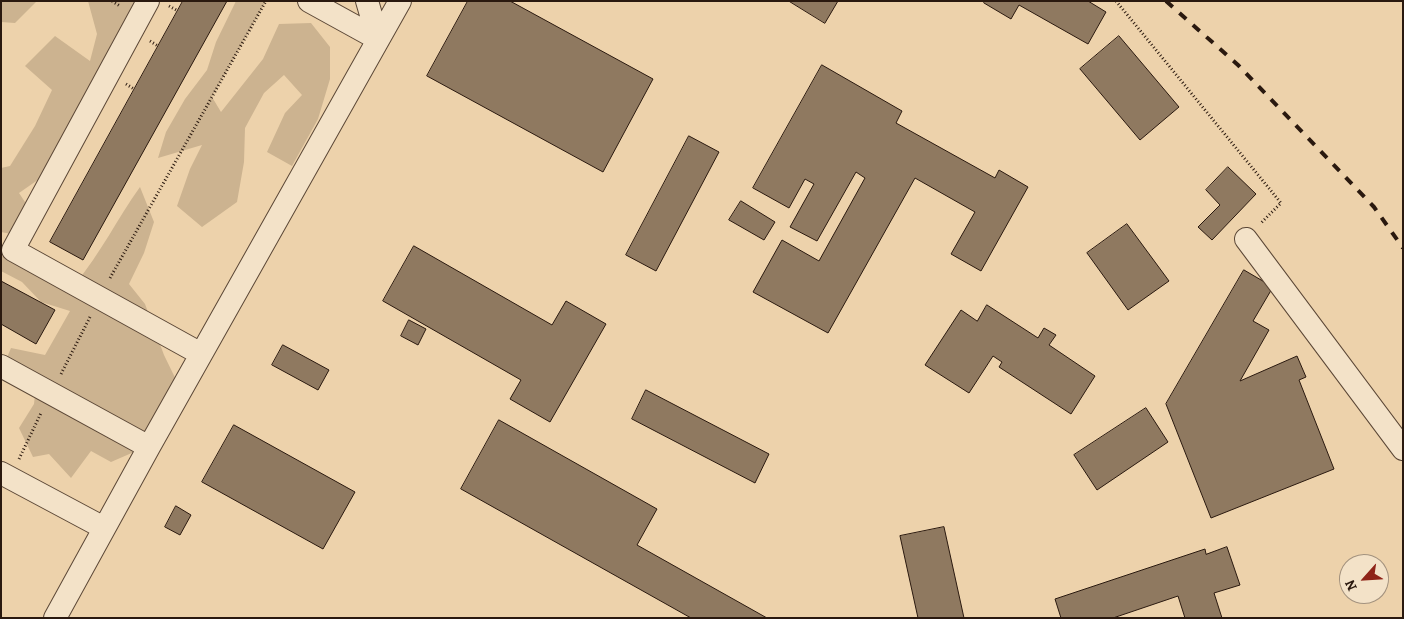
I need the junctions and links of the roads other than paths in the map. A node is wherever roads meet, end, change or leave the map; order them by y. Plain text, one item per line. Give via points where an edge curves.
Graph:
1 (148, 1) edge
2 (309, 1) edge
3 (367, 1) edge
4 (400, 1) edge
5 (378, 39) junction
6 (1246, 239) road end
7 (201, 354) junction
8 (1, 366) edge
9 (149, 447) junction
10 (1403, 449) edge
11 (1, 473) edge
12 (104, 528) junction
13 (55, 618) edge

1 - 7 street via 13,250
2 - 5 street
3 - 5 street
4 - 5 street
5 - 7 street
6 - 10 street
7 - 9 street
8 - 9 street
9 - 12 street
11 - 12 street
12 - 13 street

